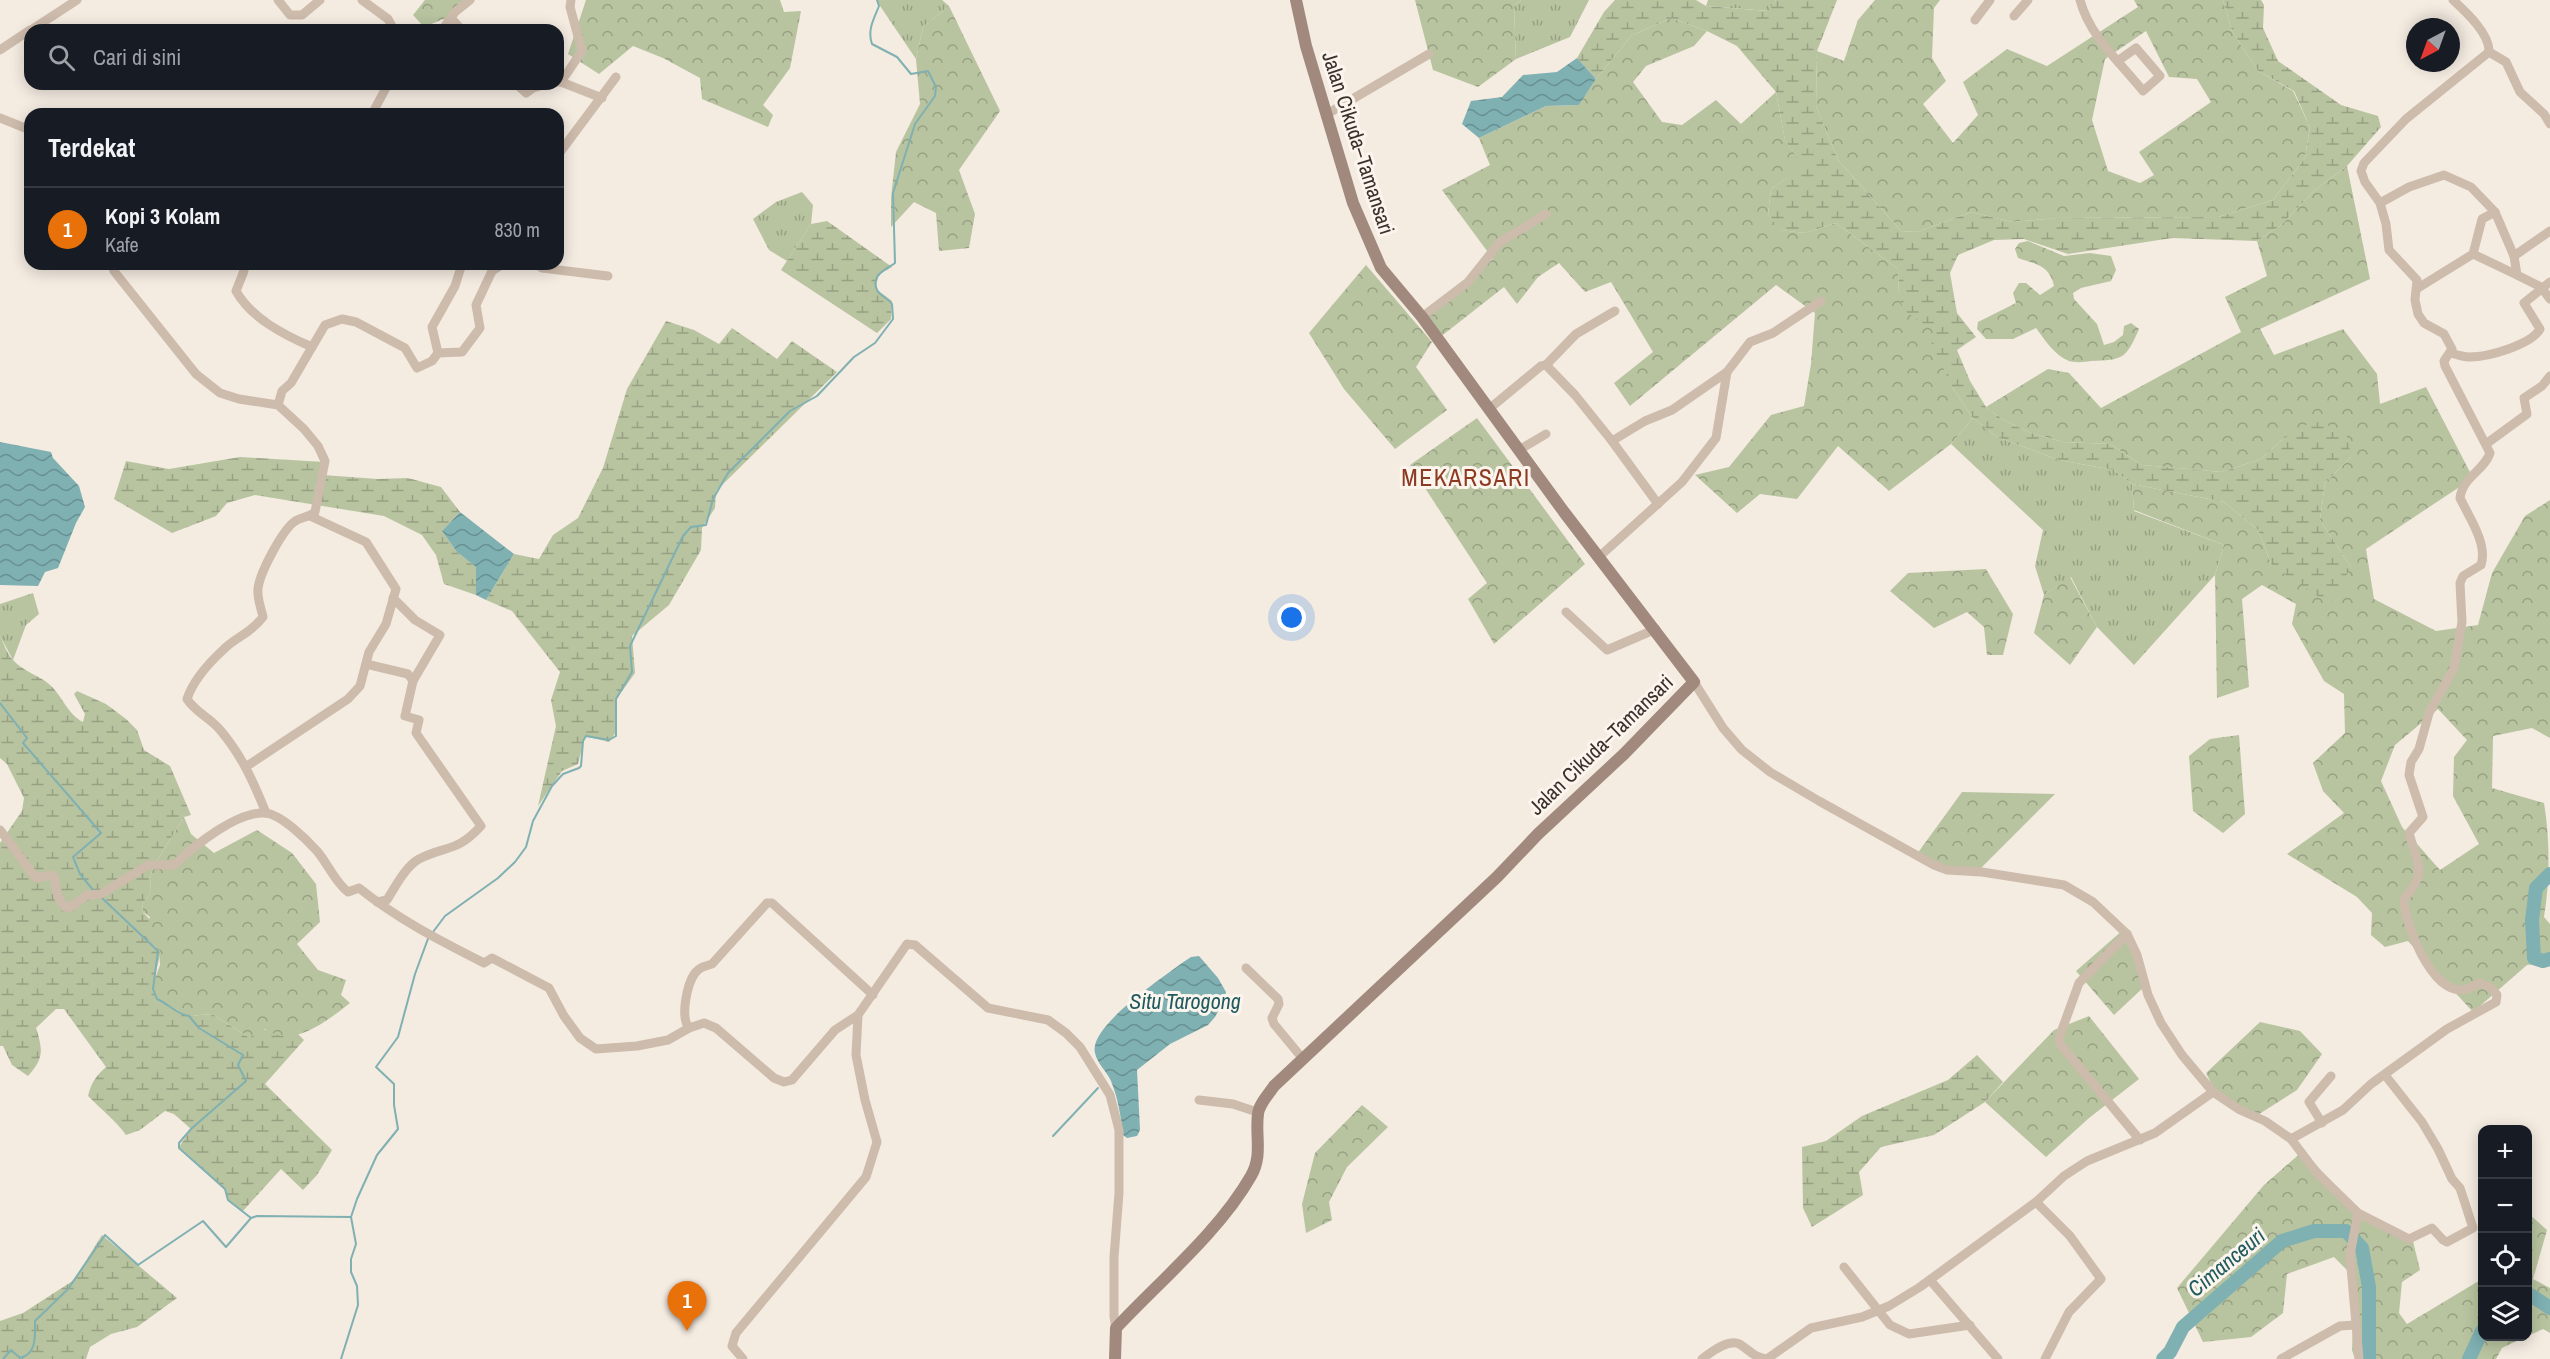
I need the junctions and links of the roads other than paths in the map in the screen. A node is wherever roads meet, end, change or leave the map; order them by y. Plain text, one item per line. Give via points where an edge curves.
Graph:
1 (76, 0) edge
2 (278, 0) edge
3 (320, 0) edge
4 (362, 0) edge
5 (470, 0) edge
6 (572, 0) edge
7 (1296, 0) edge
8 (1990, 0) edge
9 (2028, 0) edge
10 (2453, 0) edge
11 (2081, 2) edge
12 (2014, 16) dead end
13 (451, 18) junction
14 (1975, 20) dead end
15 (39, 24) edge
16 (391, 24) edge
17 (446, 24) edge
18 (456, 24) edge
19 (24, 34) edge
20 (0, 50) edge
21 (2489, 52) junction
22 (1429, 54) dead end
23 (2119, 60) junction
24 (564, 75) edge
25 (616, 77) dead end
26 (564, 84) edge
27 (385, 90) edge
28 (602, 98) junction
29 (375, 108) edge
30 (1327, 114) junction
31 (0, 118) edge
32 (2550, 124) edge
33 (24, 128) edge
34 (564, 147) edge
35 (2380, 203) junction
36 (2495, 212) junction
37 (1546, 214) dead end
38 (2550, 231) edge
39 (2473, 254) junction
40 (2514, 256) junction
41 (114, 270) edge
42 (244, 270) edge
43 (460, 270) edge
44 (494, 270) edge
45 (558, 270) edge
46 (2517, 275) junction
47 (608, 276) dead end
48 (2550, 282) edge
49 (2541, 287) junction
50 (2418, 288) junction
51 (2550, 299) edge
52 (1821, 301) dead end
53 (1615, 311) dead end
54 (1422, 317) junction
55 (312, 347) junction
56 (438, 353) junction
57 (2451, 353) junction
58 (1546, 365) junction
59 (1727, 372) junction
60 (2550, 376) edge
61 (278, 405) junction
62 (1490, 409) junction
63 (1546, 434) dead end
64 (1612, 441) junction
65 (2486, 444) junction
66 (1519, 450) junction
67 (1658, 504) junction
68 (310, 516) junction
69 (1600, 556) junction
70 (393, 598) junction
71 (1566, 612) dead end
72 (1656, 629) junction
73 (366, 664) junction
74 (413, 681) junction
75 (1694, 682) junction
76 (246, 766) junction
77 (266, 813) junction
78 (0, 830) edge
79 (377, 903) junction
80 (2127, 934) junction
81 (1246, 968) dead end
82 (873, 995) junction
83 (858, 1015) junction
84 (689, 1028) junction
85 (1303, 1059) junction
86 (2385, 1075) junction
87 (2331, 1076) dead end
88 (2213, 1092) junction
89 (1199, 1100) dead end
90 (1257, 1112) junction
91 (2322, 1123) junction
92 (2291, 1139) junction
93 (2140, 1140) junction
94 (2036, 1202) junction
95 (2358, 1213) junction
96 (1844, 1267) dead end
97 (1930, 1280) junction
98 (1880, 1310) junction
99 (1970, 1325) junction
100 (2355, 1325) junction
101 (1116, 1328) junction
102 (743, 1359) edge
103 (1115, 1359) edge
104 (1702, 1359) edge
105 (1766, 1359) edge
106 (1998, 1359) edge
107 (2044, 1359) edge
108 (2281, 1359) edge
109 (2359, 1359) edge

1 - 15 street
2 - 3 street via 290,15 302,15
4 - 16 street
5 - 13 street
6 - 24 street via 570,7 582,51
7 - 30 street, Jalan Cikuda–Tamansari
8 - 14 street
9 - 12 street
10 - 21 street via 2486,39
11 - 23 street via 2108,54
13 - 17 street
13 - 18 street
19 - 20 street
21 - 32 street via 2506,62 2520,92
21 - 35 street via 2406,119 2364,163 2361,171 2365,182
22 - 30 street
23 - 23 street via 2136,48 2160,76 2143,91
25 - 28 street
26 - 28 street
27 - 29 street
28 - 34 street
30 - 54 street, Jalan Cikuda–Tamansari via 1353,203 1375,256 1390,281
31 - 33 street
35 - 36 street via 2409,187 2444,175 2471,188
35 - 50 street via 2389,250 2415,275
36 - 39 street via 2482,219
36 - 40 street
37 - 54 street via 1500,242 1468,282
38 - 40 street
39 - 46 street
39 - 50 street
40 - 46 street
41 - 61 street via 196,374 220,393
42 - 55 street via 236,291 240,298 285,335
43 - 56 street via 432,327
44 - 56 street via 476,305 480,328 462,352
45 - 47 street
46 - 49 street
48 - 49 street
49 - 51 street
49 - 57 street via 2524,303 2540,329 2536,337 2504,351 2470,357
50 - 57 street via 2418,314 2424,323 2444,334
52 - 59 street via 1773,333 1750,342
53 - 58 street via 1576,334
54 - 62 street, Jalan Cikuda–Tamansari
55 - 56 street via 325,325 342,319 356,322 405,348 417,368 432,361
55 - 61 street via 282,391
57 - 65 street via 2444,361 2445,366
58 - 62 street
58 - 64 street
59 - 64 street via 1672,410
59 - 67 street via 1716,438 1682,482
60 - 65 street via 2524,398 2527,414
61 - 68 street via 304,429 325,461 315,512
62 - 66 street, Jalan Cikuda–Tamansari
63 - 66 street
64 - 67 street
65 - 86 street via 2490,453 2487,460 2466,481 2460,498 2484,558 2460,583 2462,622 2454,668 2429,713 2419,749 2411,762 2409,776 2423,817 2409,833 2420,873 2417,884 2404,899 2404,916 2435,976 2462,990 2480,984 2491,988 2497,995 2496,1002 2447,1029
66 - 69 street, Jalan Cikuda–Tamansari
67 - 69 street
68 - 70 street via 366,542 396,589
68 - 76 street via 290,526 262,576 258,588 263,617 252,631 225,648 198,679 187,699 194,710 219,728
69 - 72 street, Jalan Cikuda–Tamansari
70 - 73 street via 386,624
70 - 74 street via 415,620 440,635
71 - 72 street via 1607,650
72 - 75 street, Jalan Cikuda–Tamansari
73 - 74 street via 408,674
73 - 76 street via 360,686 348,699
74 - 79 street via 405,716 418,720 416,733 481,826 466,842 418,860 387,900
75 - 80 street via 1742,750 1819,801 1947,870 2064,885 2093,902
75 - 85 street, Jalan Cikuda–Tamansari via 1497,877
76 - 77 street
77 - 78 street via 240,818 174,865 148,865 69,908 58,897 54,877 36,878
77 - 79 street via 285,822 317,851 348,892 359,888
79 - 84 street via 484,963 492,958 549,988 580,1038 596,1049 668,1040
80 - 88 street via 2161,1023
80 - 93 street via 2079,983 2059,1038
81 - 85 street via 1278,999 1274,1024
82 - 83 street
82 - 84 street via 772,903 767,903 712,964 694,974 684,1008
82 - 101 street via 909,943 988,1008 1048,1020 1080,1047 1110,1095 1119,1130 1114,1257
83 - 84 street via 835,1030 792,1080 784,1082 774,1078 716,1028 704,1023
83 - 102 street via 856,1055 877,1142 866,1177 736,1333 732,1346
85 - 90 street, Jalan Cikuda–Tamansari via 1274,1086
86 - 91 street
86 - 95 street via 2438,1149 2460,1188 2473,1228 2447,1242 2432,1228 2409,1239
87 - 91 street via 2309,1101
88 - 92 street
88 - 93 street
89 - 90 street
90 - 101 street via 1259,1156 1250,1178 1187,1256
91 - 92 street
92 - 95 street via 2316,1172
93 - 94 street via 2087,1161
94 - 97 street
94 - 107 street via 2070,1236 2101,1279 2069,1312
95 - 100 street via 2350,1254
96 - 98 street
97 - 98 street
97 - 99 street
98 - 99 street via 1890,1325 1909,1334
98 - 105 street via 1811,1328
99 - 106 street
100 - 108 street via 2340,1326
100 - 109 street
101 - 103 street
104 - 105 street via 1730,1342

